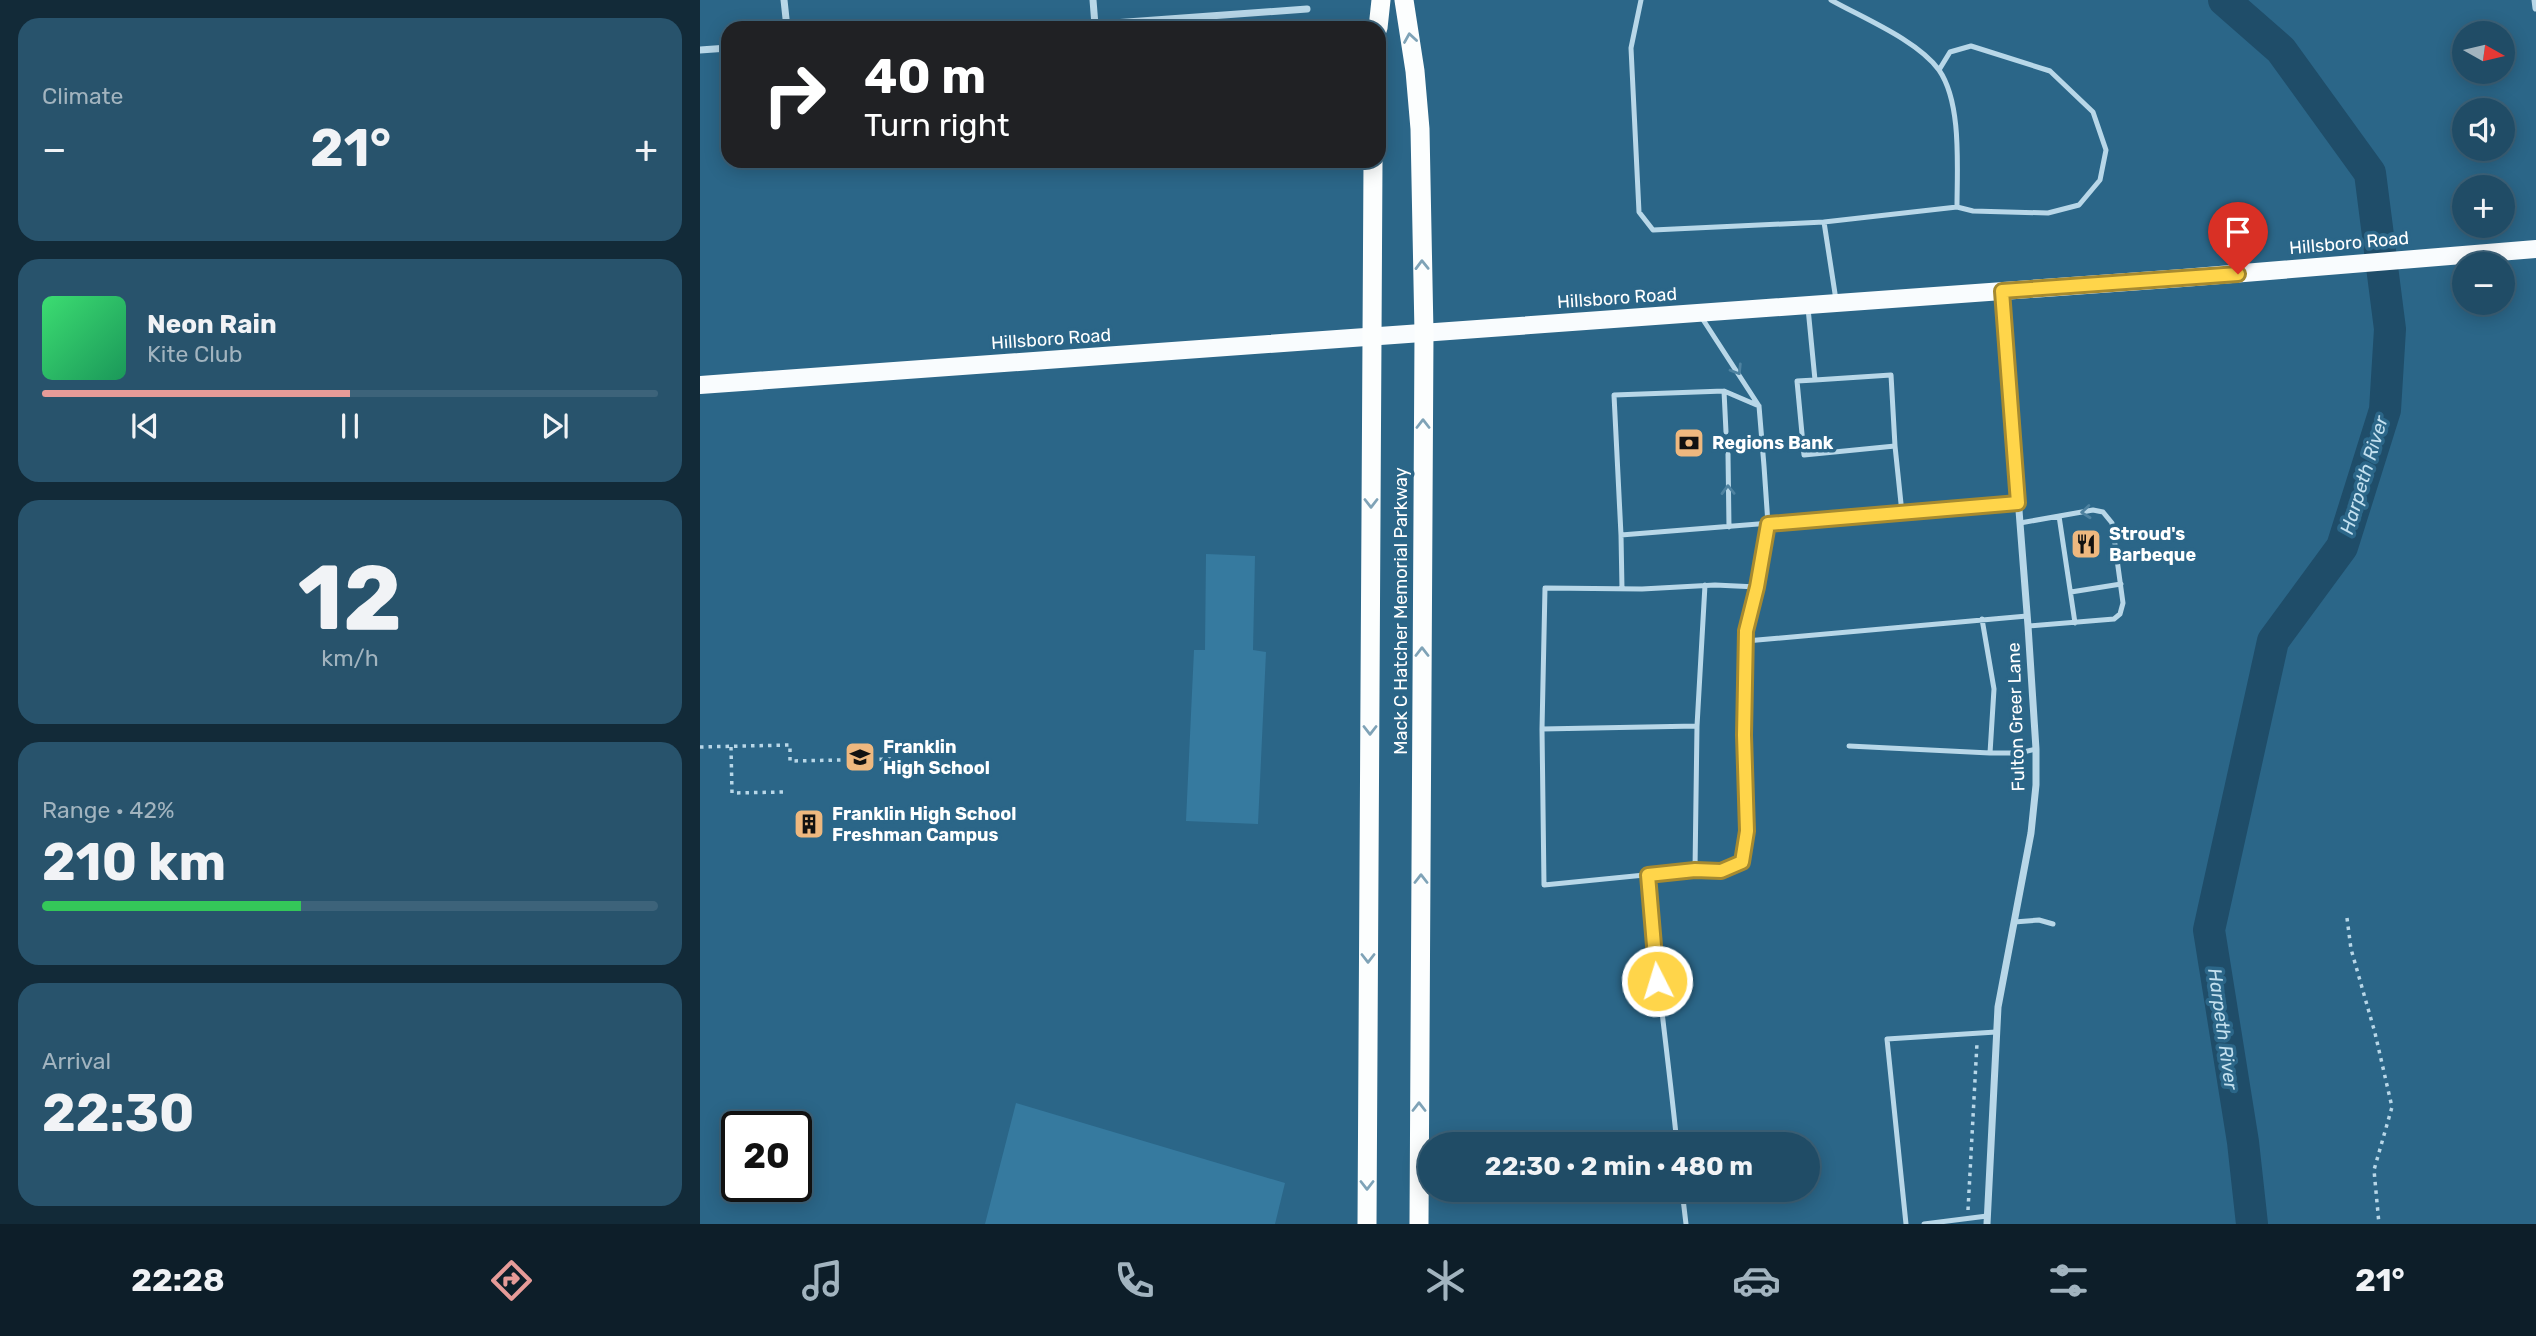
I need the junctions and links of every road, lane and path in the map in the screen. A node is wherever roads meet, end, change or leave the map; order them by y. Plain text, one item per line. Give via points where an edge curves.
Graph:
1 (784, 0) edge
2 (1093, 0) edge
3 (1381, 0) edge
4 (1404, 0) edge
5 (1641, 0) edge
6 (1831, 0) edge
7 (2535, 0) edge
8 (2536, 8) edge
9 (1307, 9) dead end
10 (786, 21) edge
11 (1095, 21) edge
12 (1148, 21) edge
13 (1379, 21) edge
14 (721, 48) edge
15 (700, 50) edge
16 (1939, 70) junction
17 (1373, 168) edge
18 (1957, 207) junction
19 (1824, 222) junction
20 (2536, 249) edge
21 (2002, 291) junction
22 (1836, 303) junction
23 (1807, 305) junction
24 (1699, 313) junction
25 (1424, 333) junction
26 (1372, 337) junction
27 (1815, 380) junction
28 (700, 385) edge
29 (1724, 391) junction
30 (1759, 406) junction
31 (1726, 432) dead end
32 (1895, 446) junction
33 (1728, 454) dead end
34 (2018, 503) junction
35 (1902, 513) junction
36 (2059, 516) junction
37 (2020, 523) junction
38 (1768, 524) junction
39 (1729, 527) junction
40 (1621, 535) junction
41 (2121, 584) junction
42 (1705, 585) junction
43 (1757, 587) junction
44 (1622, 589) junction
45 (2071, 592) junction
46 (2027, 616) junction
47 (1982, 619) junction
48 (2075, 623) junction
49 (2028, 626) junction
50 (1745, 641) junction
51 (1697, 726) junction
52 (1542, 729) junction
53 (1849, 746) dead end
54 (700, 747) edge
55 (730, 747) junction
56 (2036, 750) junction
57 (1990, 753) junction
58 (891, 759) dead end
59 (783, 792) dead end
60 (1695, 870) junction
61 (1648, 875) junction
62 (2347, 918) dead end
63 (2014, 922) junction
64 (2053, 924) dead end
65 (1996, 1032) junction
66 (1977, 1034) junction
67 (1677, 1132) edge
68 (1683, 1202) edge
69 (1968, 1219) junction
70 (1987, 1220) edge
71 (1367, 1224) edge
72 (1419, 1224) edge
73 (1686, 1224) edge
74 (1906, 1224) edge
75 (1924, 1224) edge
76 (2379, 1224) edge

1 - 10 street
2 - 11 street
3 - 13 highway
25 -> 4 highway, Mack C Hatcher Memorial Parkway via 1420,129
5 - 19 lane via 1631,48 1639,212 1653,230
6 - 16 lane via 1909,42
7 - 8 street
9 - 12 street
14 - 15 street
16 - 18 lane via 1954,109
16 - 18 lane via 1950,52 1971,46 2050,71 2093,112 2106,150 2100,180 2080,205 2048,213
17 - 26 highway, Mack C Hatcher Memorial Parkway
18 - 19 lane
19 - 22 lane
20 - 21 main road, Hillsboro Road
21 - 22 main road, Hillsboro Road
21 - 34 street, Fulton Greer Lane
22 - 23 main road, Hillsboro Road
23 - 24 main road, Hillsboro Road
23 - 27 lane
24 - 25 main road, Hillsboro Road
24 -> 30 lane
25 - 26 main road, Hillsboro Road
72 -> 25 highway, Mack C Hatcher Memorial Parkway
26 - 28 main road, Hillsboro Road
26 -> 71 highway, Mack C Hatcher Memorial Parkway
27 - 32 lane via 1891,374
27 - 32 lane via 1797,381 1804,455
29 - 30 lane
29 - 31 lane
29 - 40 lane via 1614,395
30 - 38 lane
32 - 35 lane
39 -> 33 lane
34 - 35 lane
34 - 37 street, Fulton Greer Lane
35 - 38 lane
36 - 37 lane
41 -> 36 lane via 2112,523 2103,512
36 - 45 lane
37 - 46 street, Fulton Greer Lane
38 - 39 lane
38 - 43 lane
39 - 40 lane
40 - 44 lane
41 - 45 lane
41 - 48 lane via 2120,614 2114,619
42 - 43 lane
42 - 44 lane
42 - 51 lane
43 - 50 lane
44 - 52 lane via 1545,588
45 - 48 lane
46 - 47 lane
46 - 49 street, Fulton Greer Lane
47 - 50 lane
47 - 57 lane via 1994,689
48 - 49 lane
49 - 56 street, Fulton Greer Lane
50 - 60 lane via 1747,831 1742,862 1721,871
51 - 52 lane
51 - 60 lane
52 - 61 lane via 1544,885
53 - 57 lane
54 - 55 path
55 - 58 path via 790,745 790,761
55 - 59 path via 732,793
56 - 57 lane
56 - 63 street, Fulton Greer Lane via 2034,815
60 - 61 lane
61 - 67 lane
62 - 76 path via 2392,1107 2374,1170
63 - 64 lane
63 - 65 street, Fulton Greer Lane
65 - 66 lane
65 - 70 street, Fulton Greer Lane
66 - 69 path
66 - 74 lane via 1887,1040
68 - 73 lane
69 - 70 lane
69 - 75 lane

